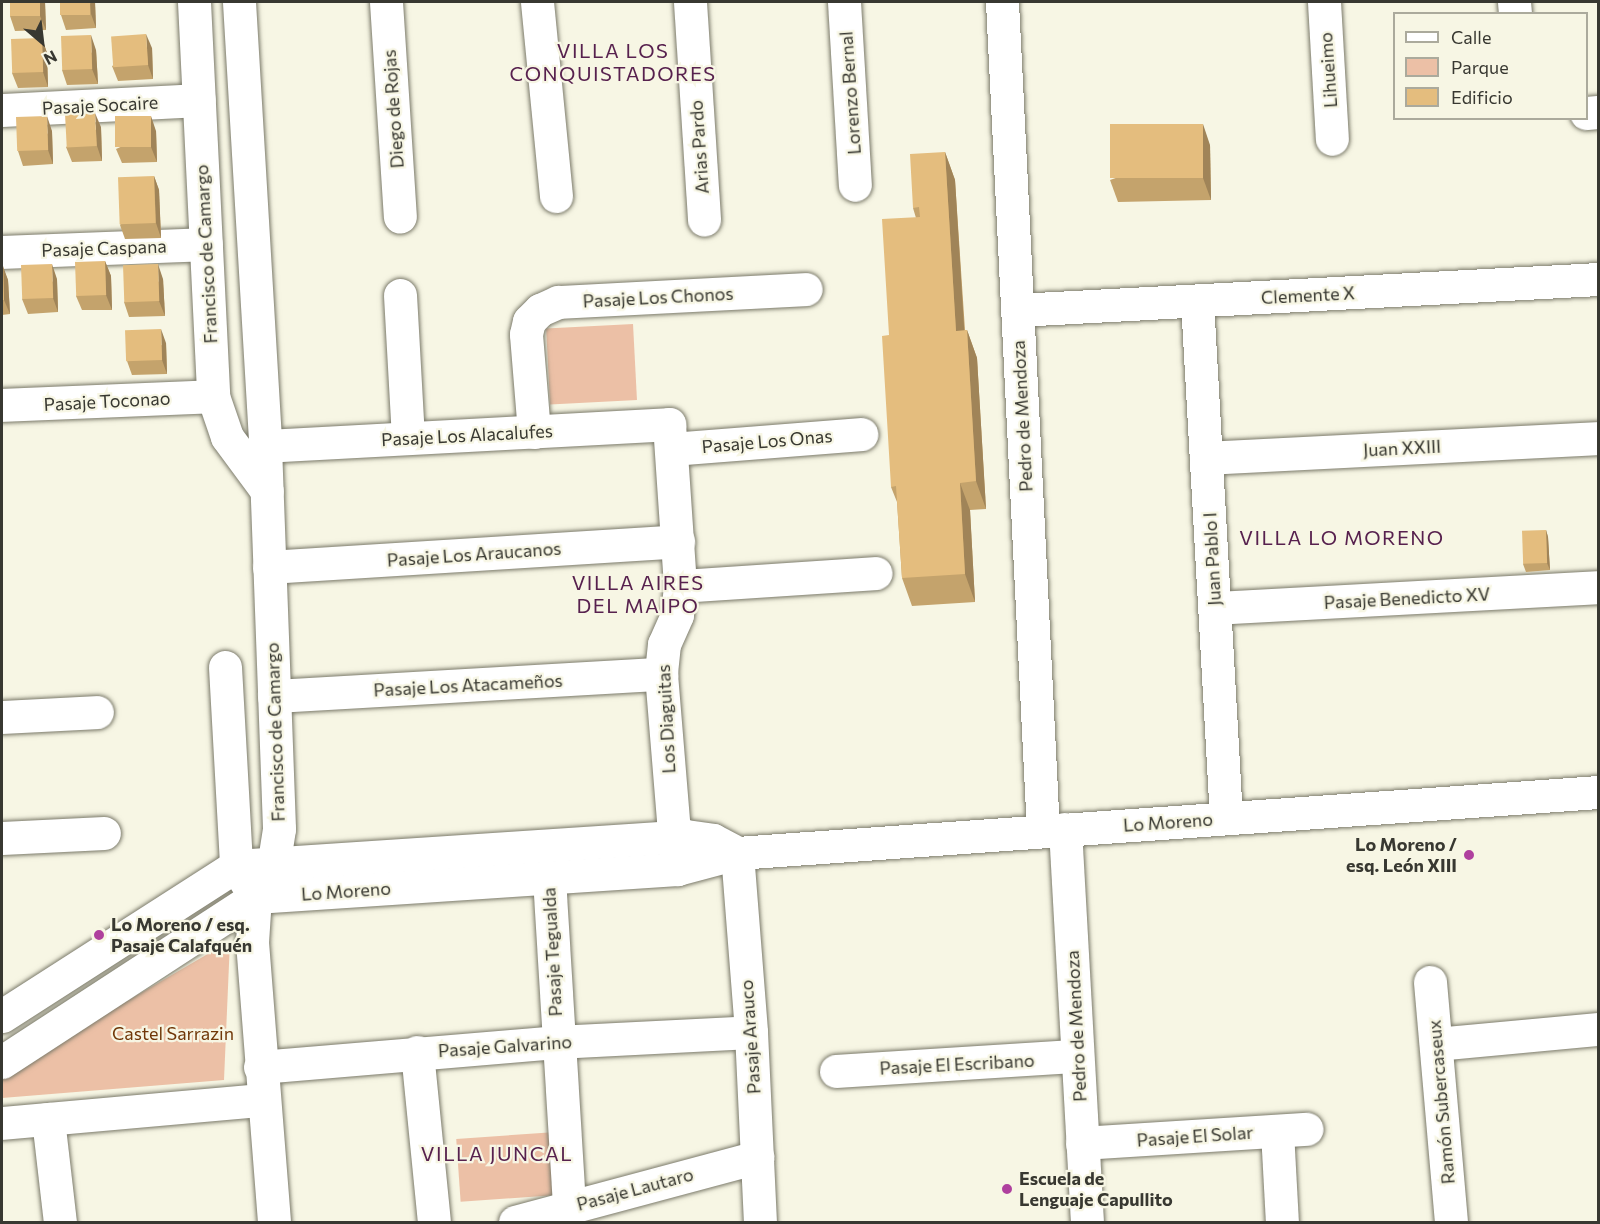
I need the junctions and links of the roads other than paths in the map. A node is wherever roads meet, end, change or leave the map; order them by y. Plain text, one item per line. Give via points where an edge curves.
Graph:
1 (194, 2) edge
2 (239, 2) edge
3 (387, 2) edge
4 (537, 2) edge
5 (690, 2) edge
6 (844, 2) edge
7 (1002, 2) edge
8 (1324, 2) edge
9 (199, 100) junction
10 (2, 110) edge
11 (1332, 139) dead end
12 (855, 185) dead end
13 (556, 196) dead end
14 (400, 217) dead end
15 (704, 220) dead end
16 (206, 244) junction
17 (2, 252) edge
18 (1599, 279) edge
19 (806, 289) dead end
20 (400, 295) dead end
21 (1197, 301) junction
22 (1017, 310) junction
23 (213, 396) junction
24 (2, 405) edge
25 (534, 432) junction
26 (861, 434) dead end
27 (670, 437) junction
28 (408, 438) junction
29 (1599, 438) edge
30 (265, 446) junction
31 (1206, 458) junction
32 (267, 491) junction
33 (678, 541) junction
34 (269, 567) junction
35 (876, 573) dead end
36 (680, 586) junction
37 (1599, 587) edge
38 (1215, 608) junction
39 (225, 667) dead end
40 (661, 674) junction
41 (274, 696) junction
42 (97, 712) dead end
43 (2, 717) edge
44 (1598, 798) edge
45 (1226, 818) junction
46 (1054, 830) junction
47 (104, 833) dead end
48 (675, 837) junction
49 (2, 838) edge
50 (737, 853) junction
51 (274, 861) junction
52 (236, 866) junction
53 (677, 870) junction
54 (549, 878) junction
55 (255, 897) junction
56 (1430, 982) dead end
57 (2, 1016) edge
58 (1599, 1029) edge
59 (751, 1032) junction
60 (556, 1042) junction
61 (1436, 1044) junction
62 (417, 1052) junction
63 (1077, 1056) junction
64 (2, 1062) edge
65 (260, 1067) junction
66 (836, 1071) dead end
67 (262, 1100) junction
68 (48, 1119) junction
69 (2, 1123) edge
70 (1082, 1143) junction
71 (757, 1156) junction
72 (570, 1206) junction
73 (60, 1222) edge
74 (274, 1222) edge
75 (434, 1222) edge
76 (515, 1222) edge
77 (760, 1222) edge
78 (1087, 1222) edge
79 (1282, 1222) edge
80 (1451, 1222) edge

1 - 9 street, Francisco de Camargo
2 - 30 street, Francisco de Camargo
3 - 14 street, Diego de Rojas
4 - 13 street
5 - 15 street, Arias Pardo
6 - 12 street, Lorenzo Bernal
7 - 22 street, Pedro de Mendoza
8 - 11 street, Lihueimo
9 - 10 street, Pasaje Socaire
9 - 16 street, Francisco de Camargo
16 - 17 street, Pasaje Caspana
16 - 23 street, Francisco de Camargo
18 - 21 street, Clemente X
19 - 25 street, Pasaje Los Chonos via 558,302 535,315 526,334
20 - 28 street
21 - 22 street, Clemente X
21 - 31 street, Juan Pablo I
22 - 46 street, Pedro de Mendoza
23 - 24 street, Pasaje Toconao
23 - 32 street, Francisco de Camargo via 227,437
25 - 27 street, Pasaje Los Alacalufes
25 - 28 street, Pasaje Los Alacalufes
26 - 27 street, Pasaje Los Onas
27 - 33 street, Los Diaguitas
28 - 30 street, Pasaje Los Alacalufes
29 - 31 street, Juan XXIII
30 - 32 street, Francisco de Camargo
31 - 38 street, Juan Pablo I
32 - 34 street, Francisco de Camargo
33 - 34 street, Pasaje Los Araucanos
33 - 36 street, Los Diaguitas
34 - 41 street, Francisco de Camargo
35 - 36 street
36 - 40 street, Los Diaguitas via 677,615 664,644
37 - 38 street, Pasaje Benedicto XV
38 - 45 street, Juan Pablo I
39 - 52 street
40 - 41 street, Pasaje Los Atacameños
40 - 48 street, Los Diaguitas
41 - 51 street, Francisco de Camargo via 279,829
42 - 43 street
44 - 45 street, Lo Moreno
45 - 46 street, Lo Moreno
46 - 50 street, Lo Moreno
46 - 63 street, Pedro de Mendoza
47 - 49 street
48 - 50 street, Lo Moreno via 713,840
48 - 51 street, Lo Moreno
48 - 53 street, Los Diaguitas
50 - 53 street, Lo Moreno
50 - 59 street, Pasaje Arauco
51 - 52 street, Lo Moreno
51 - 55 street, Francisco de Camargo
52 - 55 street
52 - 57 street, Lo Moreno
53 - 54 street, Lo Moreno
54 - 55 street, Lo Moreno
54 - 60 street, Pasaje Tegualda
55 - 64 street, Lo Moreno
55 - 65 street, Francisco de Camargo via 252,964
56 - 61 street, Ramón Subercaseux
58 - 61 street
59 - 60 street, Pasaje Galvarino
59 - 71 street, Pasaje Arauco
60 - 62 street, Pasaje Galvarino
60 - 72 street, Pasaje Tegualda
61 - 80 street, Ramón Subercaseux
62 - 65 street, Pasaje Galvarino
62 - 75 street
63 - 66 street, Pasaje El Escribano
63 - 70 street, Pedro de Mendoza
65 - 67 street, Francisco de Camargo
67 - 68 street
67 - 74 street, Francisco de Camargo
68 - 69 street
68 - 73 street
70 - 78 street, Pedro de Mendoza
70 - 79 street, Pasaje El Solar via 1292,1130
71 - 72 street, Pasaje Lautaro
71 - 77 street, Pasaje Arauco
72 - 76 street, Pasaje Lautaro

